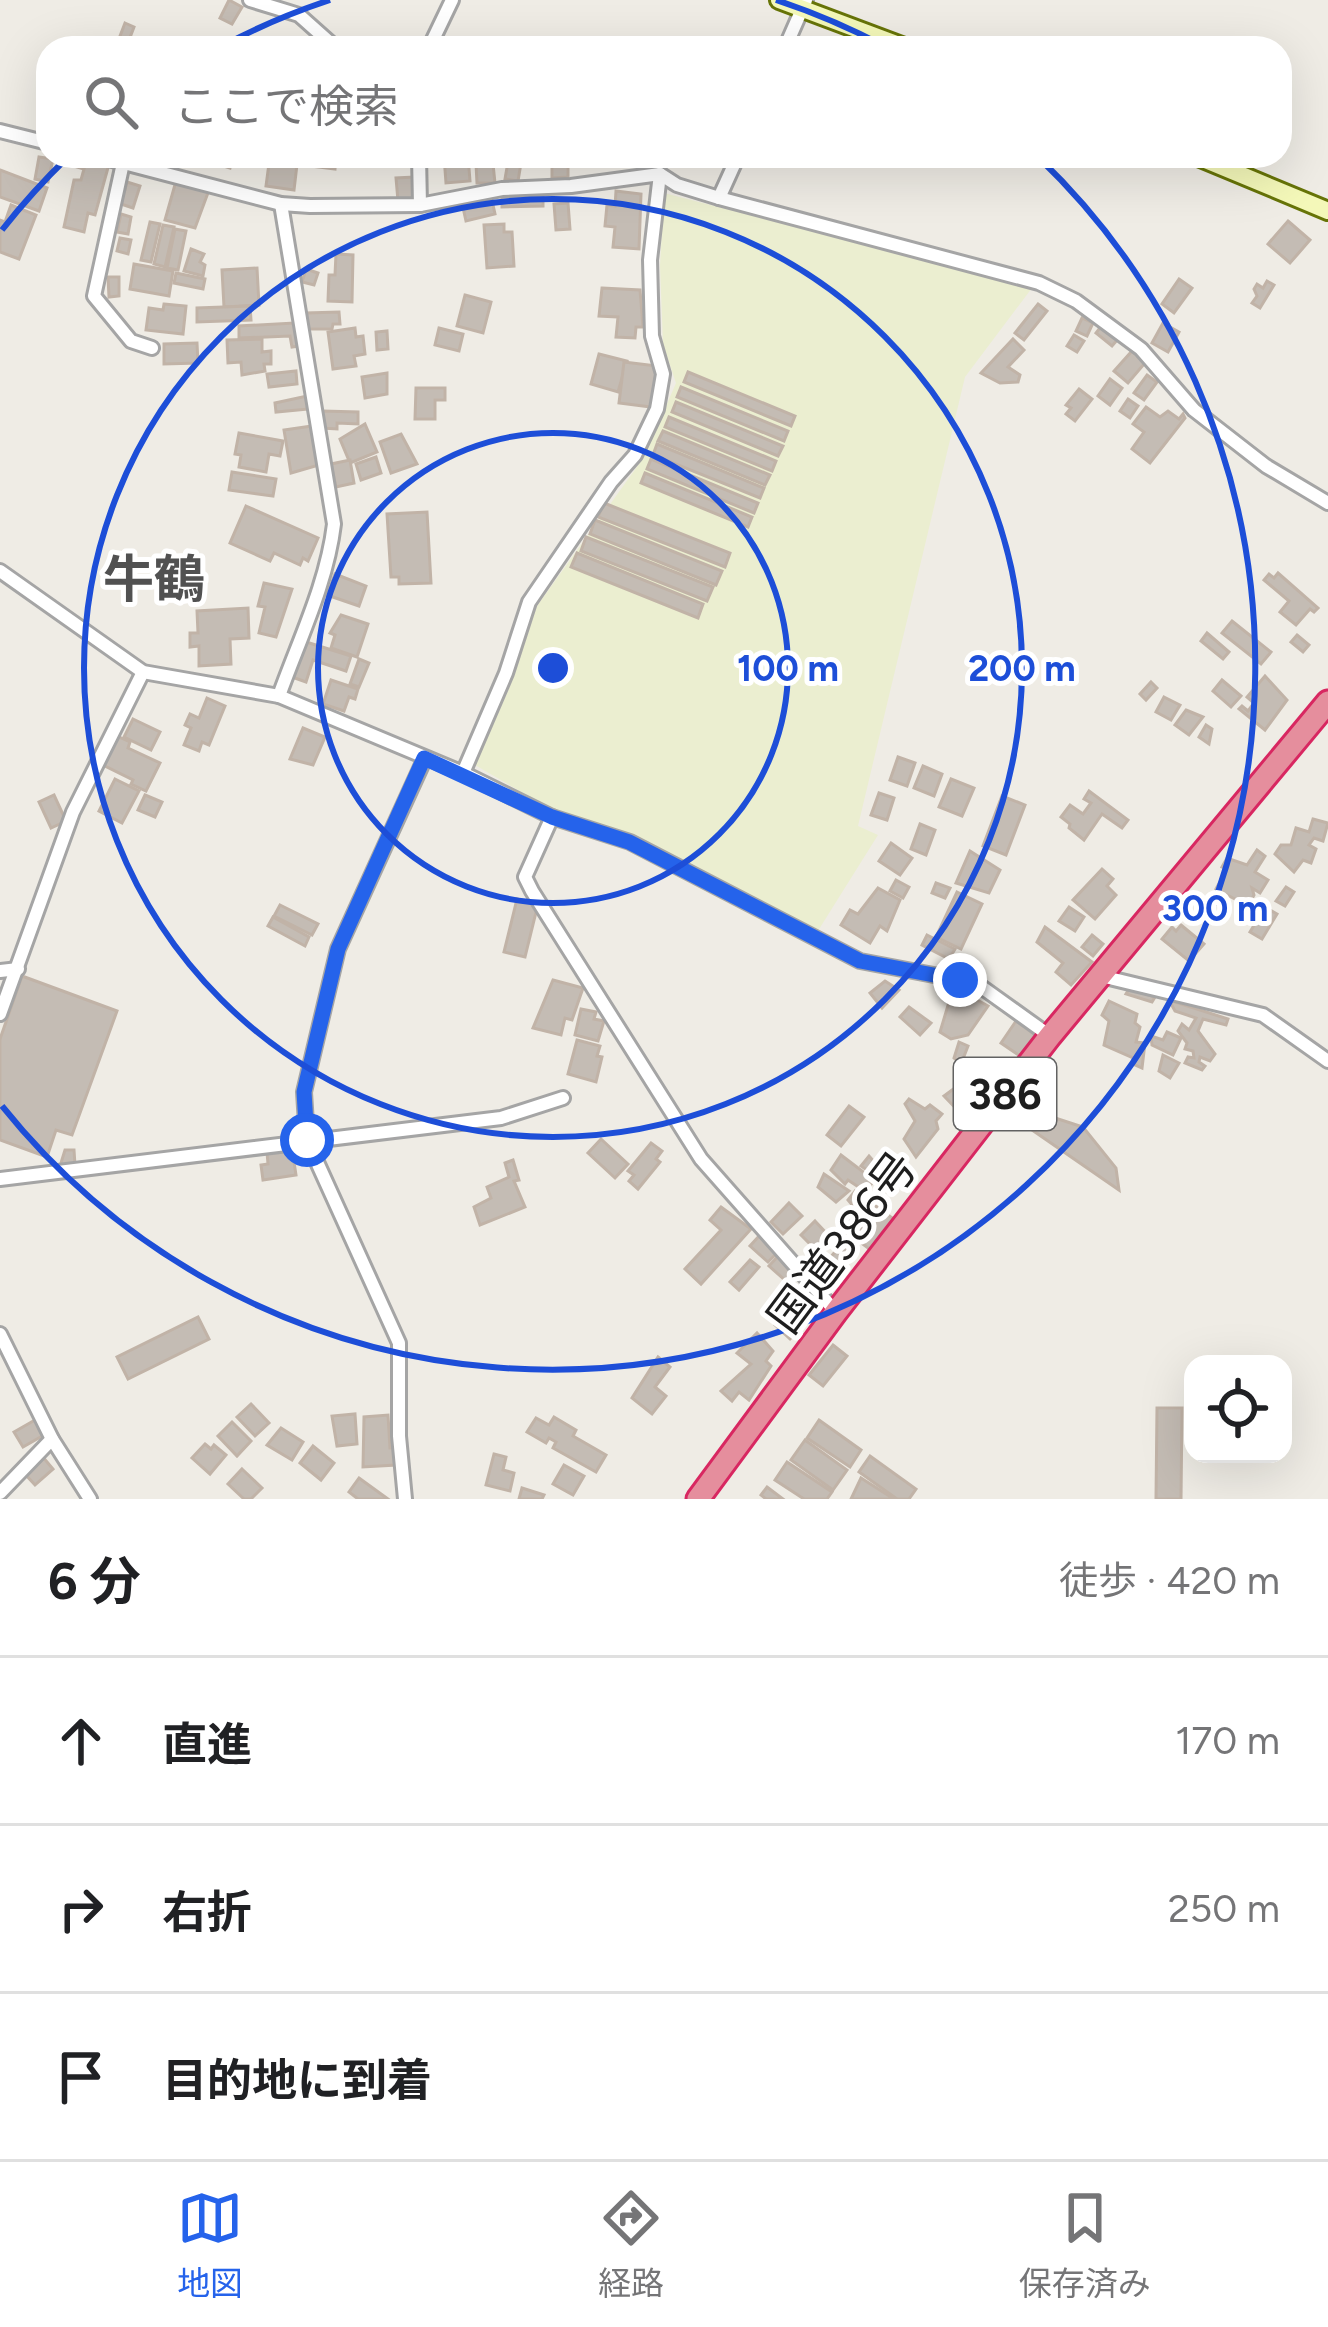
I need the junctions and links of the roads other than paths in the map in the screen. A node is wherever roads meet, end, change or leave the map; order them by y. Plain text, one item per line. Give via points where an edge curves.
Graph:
1 (250, 0) edge
2 (452, 0) edge
3 (779, 0) edge
4 (804, 4) edge
5 (323, 36) edge
6 (435, 36) edge
7 (790, 36) edge
8 (879, 36) edge
9 (0, 131) edge
10 (36, 140) edge
11 (122, 168) edge
12 (142, 168) edge
13 (419, 168) edge
14 (733, 168) edge
15 (1225, 168) edge
16 (660, 174) junction
17 (719, 198) junction
18 (281, 204) junction
19 (420, 206) junction
20 (1328, 211) edge
21 (152, 348) dead end
22 (1328, 503) edge
23 (0, 571) edge
24 (143, 672) junction
25 (279, 696) junction
26 (1328, 702) edge
27 (424, 758) junction
28 (463, 773) junction
29 (552, 817) junction
30 (19, 969) junction
31 (0, 971) edge
32 (1101, 976) junction
33 (0, 1014) edge
34 (1050, 1036) junction
35 (1328, 1061) edge
36 (563, 1098) dead end
37 (307, 1140) junction
38 (0, 1179) edge
39 (836, 1312) junction
40 (0, 1334) edge
41 (52, 1439) junction
42 (0, 1493) edge
43 (90, 1499) edge
44 (406, 1499) edge
45 (698, 1499) edge

1 - 5 street via 299,15
2 - 6 street
3 - 4 street
4 - 7 street
4 - 8 street
9 - 10 street
11 - 21 street via 94,296 131,341
12 - 18 street
13 - 19 street
14 - 17 street
15 - 20 street
16 - 17 street
16 - 19 street via 502,189
16 - 28 street via 650,260 652,337 663,374 657,409 635,455 529,602
17 - 22 street via 1058,292 1141,349 1194,410
18 - 19 street
18 - 25 street via 334,524 329,564
23 - 24 street
24 - 25 street
24 - 30 street via 74,812
25 - 27 street
26 - 32 highway, 国道386号 / 386
27 - 28 street
27 - 37 street via 338,949 304,1092
28 - 29 street
29 - 34 street via 629,842 860,961 976,983
29 - 39 street via 525,877 532,891 701,1160
30 - 31 street
30 - 33 street
32 - 34 highway, 国道386号 / 386
32 - 35 street via 1263,1015
34 - 39 highway, 国道386号 / 386
36 - 37 street via 501,1118
37 - 38 street
37 - 44 street via 399,1342
39 - 45 highway, 国道386号 / 386
40 - 41 street
41 - 42 street
41 - 43 street

